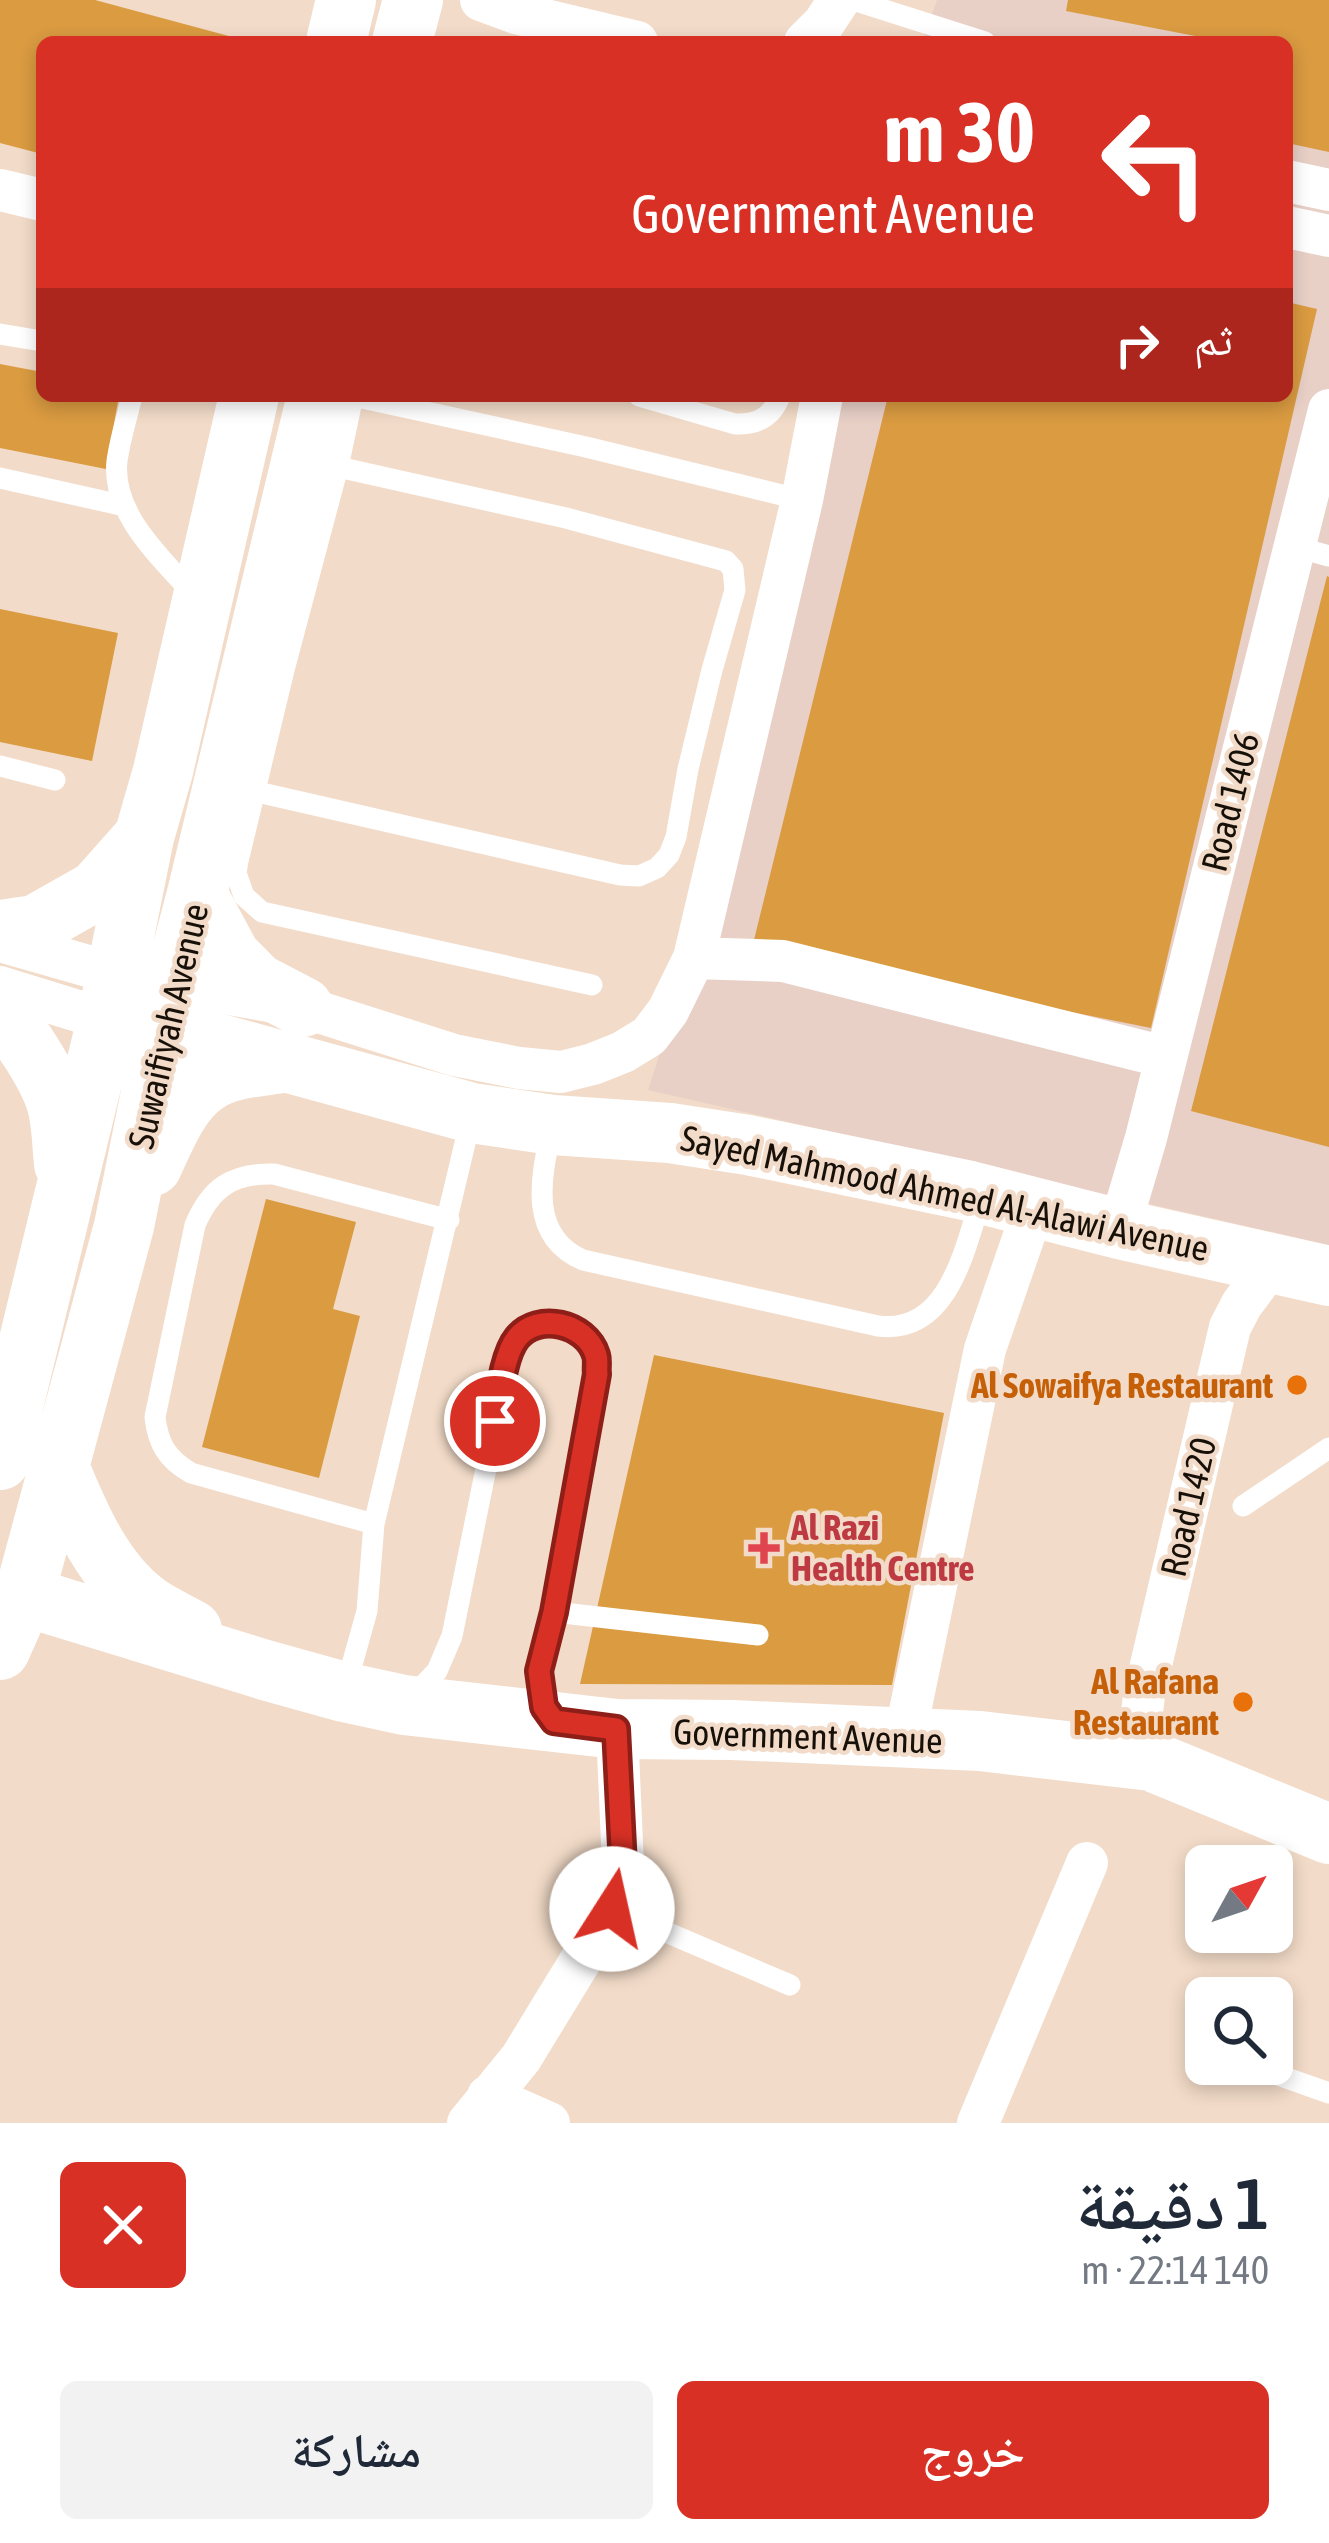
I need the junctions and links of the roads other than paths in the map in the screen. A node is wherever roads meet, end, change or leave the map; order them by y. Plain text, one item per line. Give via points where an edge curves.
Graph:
1 (346, 0) edge
2 (413, 0) edge
3 (481, 0) edge
4 (841, 0) edge
5 (854, 0) edge
6 (337, 36) edge
7 (404, 36) edge
8 (612, 36) edge
9 (811, 36) edge
10 (845, 36) edge
11 (966, 36) edge
12 (1293, 183) edge
13 (0, 190) edge
14 (1329, 190) edge
15 (36, 199) edge
16 (1293, 228) edge
17 (1329, 236) edge
18 (0, 334) edge
19 (36, 340) edge
20 (131, 402) edge
21 (248, 402) edge
22 (316, 402) edge
23 (352, 402) edge
24 (380, 402) edge
25 (660, 402) edge
26 (777, 402) edge
27 (821, 402) edge
28 (1329, 410) edge
29 (338, 467) junction
30 (0, 478) edge
31 (802, 500) junction
32 (125, 506) junction
33 (1312, 551) edge
34 (202, 604) junction
35 (0, 766) edge
36 (55, 780) dead end
37 (253, 791) junction
38 (144, 837) junction
39 (197, 894) junction
40 (0, 930) edge
41 (0, 941) edge
42 (694, 958) junction
43 (592, 985) dead end
44 (0, 987) edge
45 (140, 1002) junction
46 (0, 1013) edge
47 (295, 1035) junction
48 (1165, 1057) junction
49 (457, 1092) junction
50 (553, 1125) junction
51 (66, 1187) junction
52 (1008, 1201) junction
53 (449, 1220) junction
54 (124, 1226) junction
55 (1119, 1229) junction
56 (1301, 1270) edge
57 (1329, 1448) edge
58 (0, 1460) edge
59 (60, 1469) junction
60 (1243, 1506) dead end
61 (374, 1524) junction
62 (12, 1598) edge
63 (554, 1612) junction
64 (758, 1635) dead end
65 (0, 1650) edge
66 (266, 1670) junction
67 (344, 1692) junction
68 (404, 1705) junction
69 (554, 1721) junction
70 (616, 1729) junction
71 (909, 1737) junction
72 (1151, 1761) junction
73 (1329, 1834) edge
74 (1087, 1863) dead end
75 (612, 1909) junction
76 (790, 1985) dead end
77 (1293, 2080) edge
78 (1329, 2093) edge
79 (478, 2110) edge
80 (549, 2123) edge
81 (979, 2123) edge

1 - 6 street
2 - 7 street
3 - 8 street
4 - 9 street
4 - 10 street
5 - 11 lane
12 - 14 street
13 - 15 street
16 - 17 street
18 - 19 lane
20 - 32 lane via 117,464
21 - 34 street, Suwaifiyah Avenue
22 - 39 street, Suwaifiyah Avenue
23 - 29 lane
24 - 31 lane
25 - 26 lane via 748,424
27 - 31 street, Sayed Mahmood Ahmed Al-Alawi Avenue
28 - 33 street, Road 1406
29 - 37 lane
29 - 37 lane via 726,561 735,590 676,837 656,868 620,875
30 - 32 lane
31 - 42 street, Sayed Mahmood Ahmed Al-Alawi Avenue
32 - 34 lane
33 - 48 street, Road 1406
34 - 38 street, Suwaifiyah Avenue
35 - 36 lane
37 - 43 lane via 236,873 244,896 262,912
38 - 40 street via 97,890 35,925
38 - 45 street, Suwaifiyah Avenue
39 - 45 street, Suwaifiyah Avenue
39 - 47 street via 231,957
41 - 45 street, Sayed Mahmood Ahmed Al-Alawi Avenue
42 - 48 street via 783,961
42 - 49 street, Sayed Mahmood Ahmed Al-Alawi Avenue via 649,1036 623,1052 561,1072 519,1068
44 - 45 street, Sayed Mahmood Ahmed Al-Alawi Avenue
45 - 47 street, Sayed Mahmood Ahmed Al-Alawi Avenue
45 - 51 street, Suwaifiyah Avenue
45 - 54 street, Suwaifiyah Avenue
46 - 51 street via 57,1102
47 - 49 street, Sayed Mahmood Ahmed Al-Alawi Avenue
47 - 54 street via 205,1083 184,1106
48 - 55 street, Road 1406
49 - 50 street, Sayed Mahmood Ahmed Al-Alawi Avenue
49 - 53 lane
50 - 52 street, Sayed Mahmood Ahmed Al-Alawi Avenue via 748,1144
50 - 52 lane via 541,1180 544,1210 570,1255 878,1326 910,1325 940,1302 965,1248
51 - 58 street, Suwaifiyah Avenue
52 - 55 street, Sayed Mahmood Ahmed Al-Alawi Avenue
52 - 71 street
53 - 61 lane
53 - 61 lane via 254,1174 217,1190 195,1225 155,1417 164,1451 190,1472
54 - 59 street, Suwaifiyah Avenue
55 - 56 street, Sayed Mahmood Ahmed Al-Alawi Avenue
56 - 72 street, Road 1420 via 1243,1304 1230,1328 1144,1695 1139,1740
57 - 60 lane
59 - 62 street, Suwaifiyah Avenue
59 - 66 street via 82,1523 147,1605
61 - 67 lane via 367,1611
62 - 65 street, Suwaifiyah Avenue
62 - 66 street, Government Avenue
63 - 64 lane
63 - 68 lane via 597,1374 586,1338 551,1323 517,1338 509,1355 452,1636 437,1671
63 - 69 lane via 539,1671
66 - 67 street, Government Avenue
67 - 68 street, Government Avenue
68 - 69 street, Government Avenue
69 - 70 street, Government Avenue
70 - 71 street, Government Avenue
70 - 75 street via 623,1866
71 - 72 street, Government Avenue
72 - 73 street, Government Avenue
74 - 81 street
75 - 76 lane
75 - 79 street via 521,2058
77 - 78 lane
79 - 80 street

